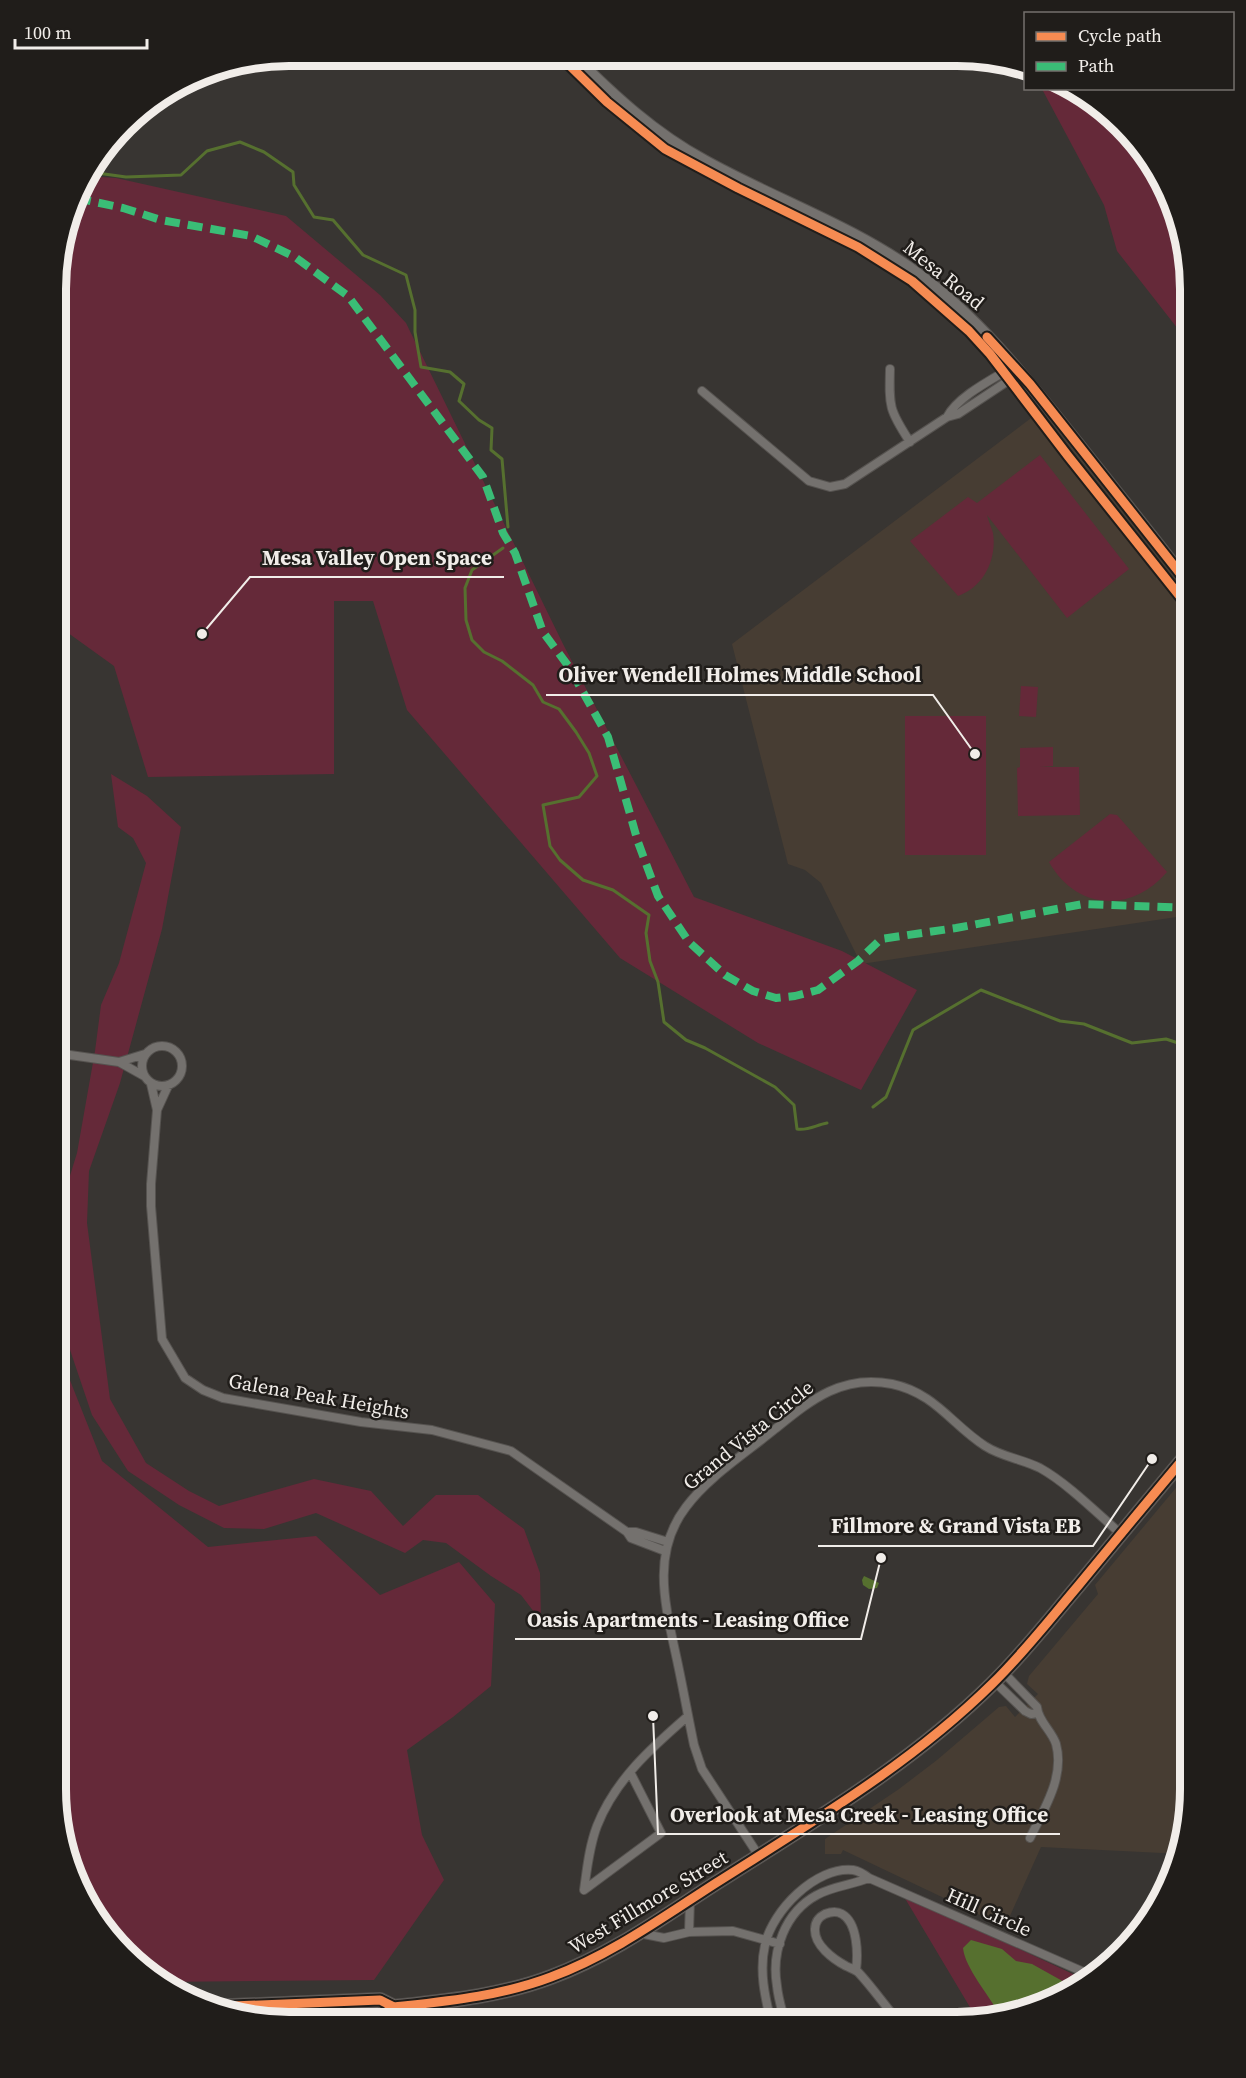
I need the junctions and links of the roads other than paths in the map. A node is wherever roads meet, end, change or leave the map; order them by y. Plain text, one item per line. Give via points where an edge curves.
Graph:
1 (583, 66) edge
2 (890, 369) dead end
3 (1017, 369) junction
4 (984, 385) junction
5 (702, 391) dead end
6 (989, 393) junction
7 (947, 417) junction
8 (910, 442) junction
9 (1180, 573) edge
10 (66, 1054) edge
11 (145, 1054) junction
12 (119, 1062) junction
13 (144, 1076) junction
14 (151, 1084) junction
15 (168, 1086) junction
16 (157, 1110) junction
17 (1180, 1463) edge
18 (627, 1533) junction
19 (1121, 1534) junction
20 (668, 1542) junction
21 (665, 1551) junction
22 (999, 1677) junction
23 (1038, 1713) junction
24 (688, 1716) junction
25 (630, 1772) junction
26 (1030, 1838) dead end
27 (759, 1856) junction
28 (870, 1878) junction
29 (690, 1900) junction
30 (689, 1932) junction
31 (638, 1933) junction
32 (766, 1940) junction
33 (780, 1944) junction
34 (856, 1970) junction
35 (1084, 1972) edge
36 (237, 2006) edge
37 (394, 2007) junction
38 (386, 2012) edge
39 (769, 2012) edge
40 (783, 2012) edge
41 (891, 2012) edge

1 - 3 main road, Mesa Road via 634,113 702,160 852,234 917,273
2 - 8 street via 890,407
3 - 4 street
3 - 6 street
3 - 9 main road, Mesa Road
4 - 6 street
4 - 7 street via 951,409
5 - 8 street via 809,481 824,486 851,481
6 - 7 street
7 - 8 street
10 - 12 street
11 - 12 street
11 - 13 street via 141,1062
11 - 15 street via 162,1046 179,1056 182,1071
12 - 13 street
13 - 14 street
14 - 15 street
14 - 16 street
15 - 16 street
16 - 18 street, Galena Peak Heights via 151,1206 162,1339 185,1378 223,1398 432,1430 511,1451
17 - 19 main road, West Fillmore Street
18 - 20 street, Galena Peak Heights
18 - 21 street, Galena Peak Heights
19 - 20 street, Grand Vista Circle via 1050,1474 985,1446 932,1400 893,1384 867,1382 828,1390 798,1410 695,1496 676,1522
19 - 22 main road, West Fillmore Street
20 - 21 street, Grand Vista Circle
21 - 24 street, Grand Vista Circle via 664,1599
22 - 23 street via 1037,1707
22 - 23 street via 1025,1712
22 - 27 main road, West Fillmore Street via 942,1731 902,1762
23 - 26 street via 1056,1745 1058,1770 1056,1783
24 - 25 street
24 - 27 street, Grand Vista Circle via 702,1769
25 - 25 street via 597,1826 584,1890 661,1833
27 - 29 main road, West Fillmore Street
28 - 32 street, Hill Circle via 847,1870 812,1882 785,1905
28 - 33 street via 809,1900 787,1924
28 - 35 street, Hill Circle
29 - 30 street
29 - 31 main road, West Fillmore Street
30 - 31 street via 664,1938
30 - 32 street via 733,1931
31 - 37 main road, West Fillmore Street via 587,1962 526,1986
32 - 33 street
32 - 39 street, Hill Circle via 762,1964
33 - 40 street via 776,1984
34 - 34 street via 850,1921 838,1912 822,1915 814,1927 818,1943
34 - 41 street
36 - 37 main road, West Fillmore Street via 380,2000
37 - 38 main road, West Fillmore Street

